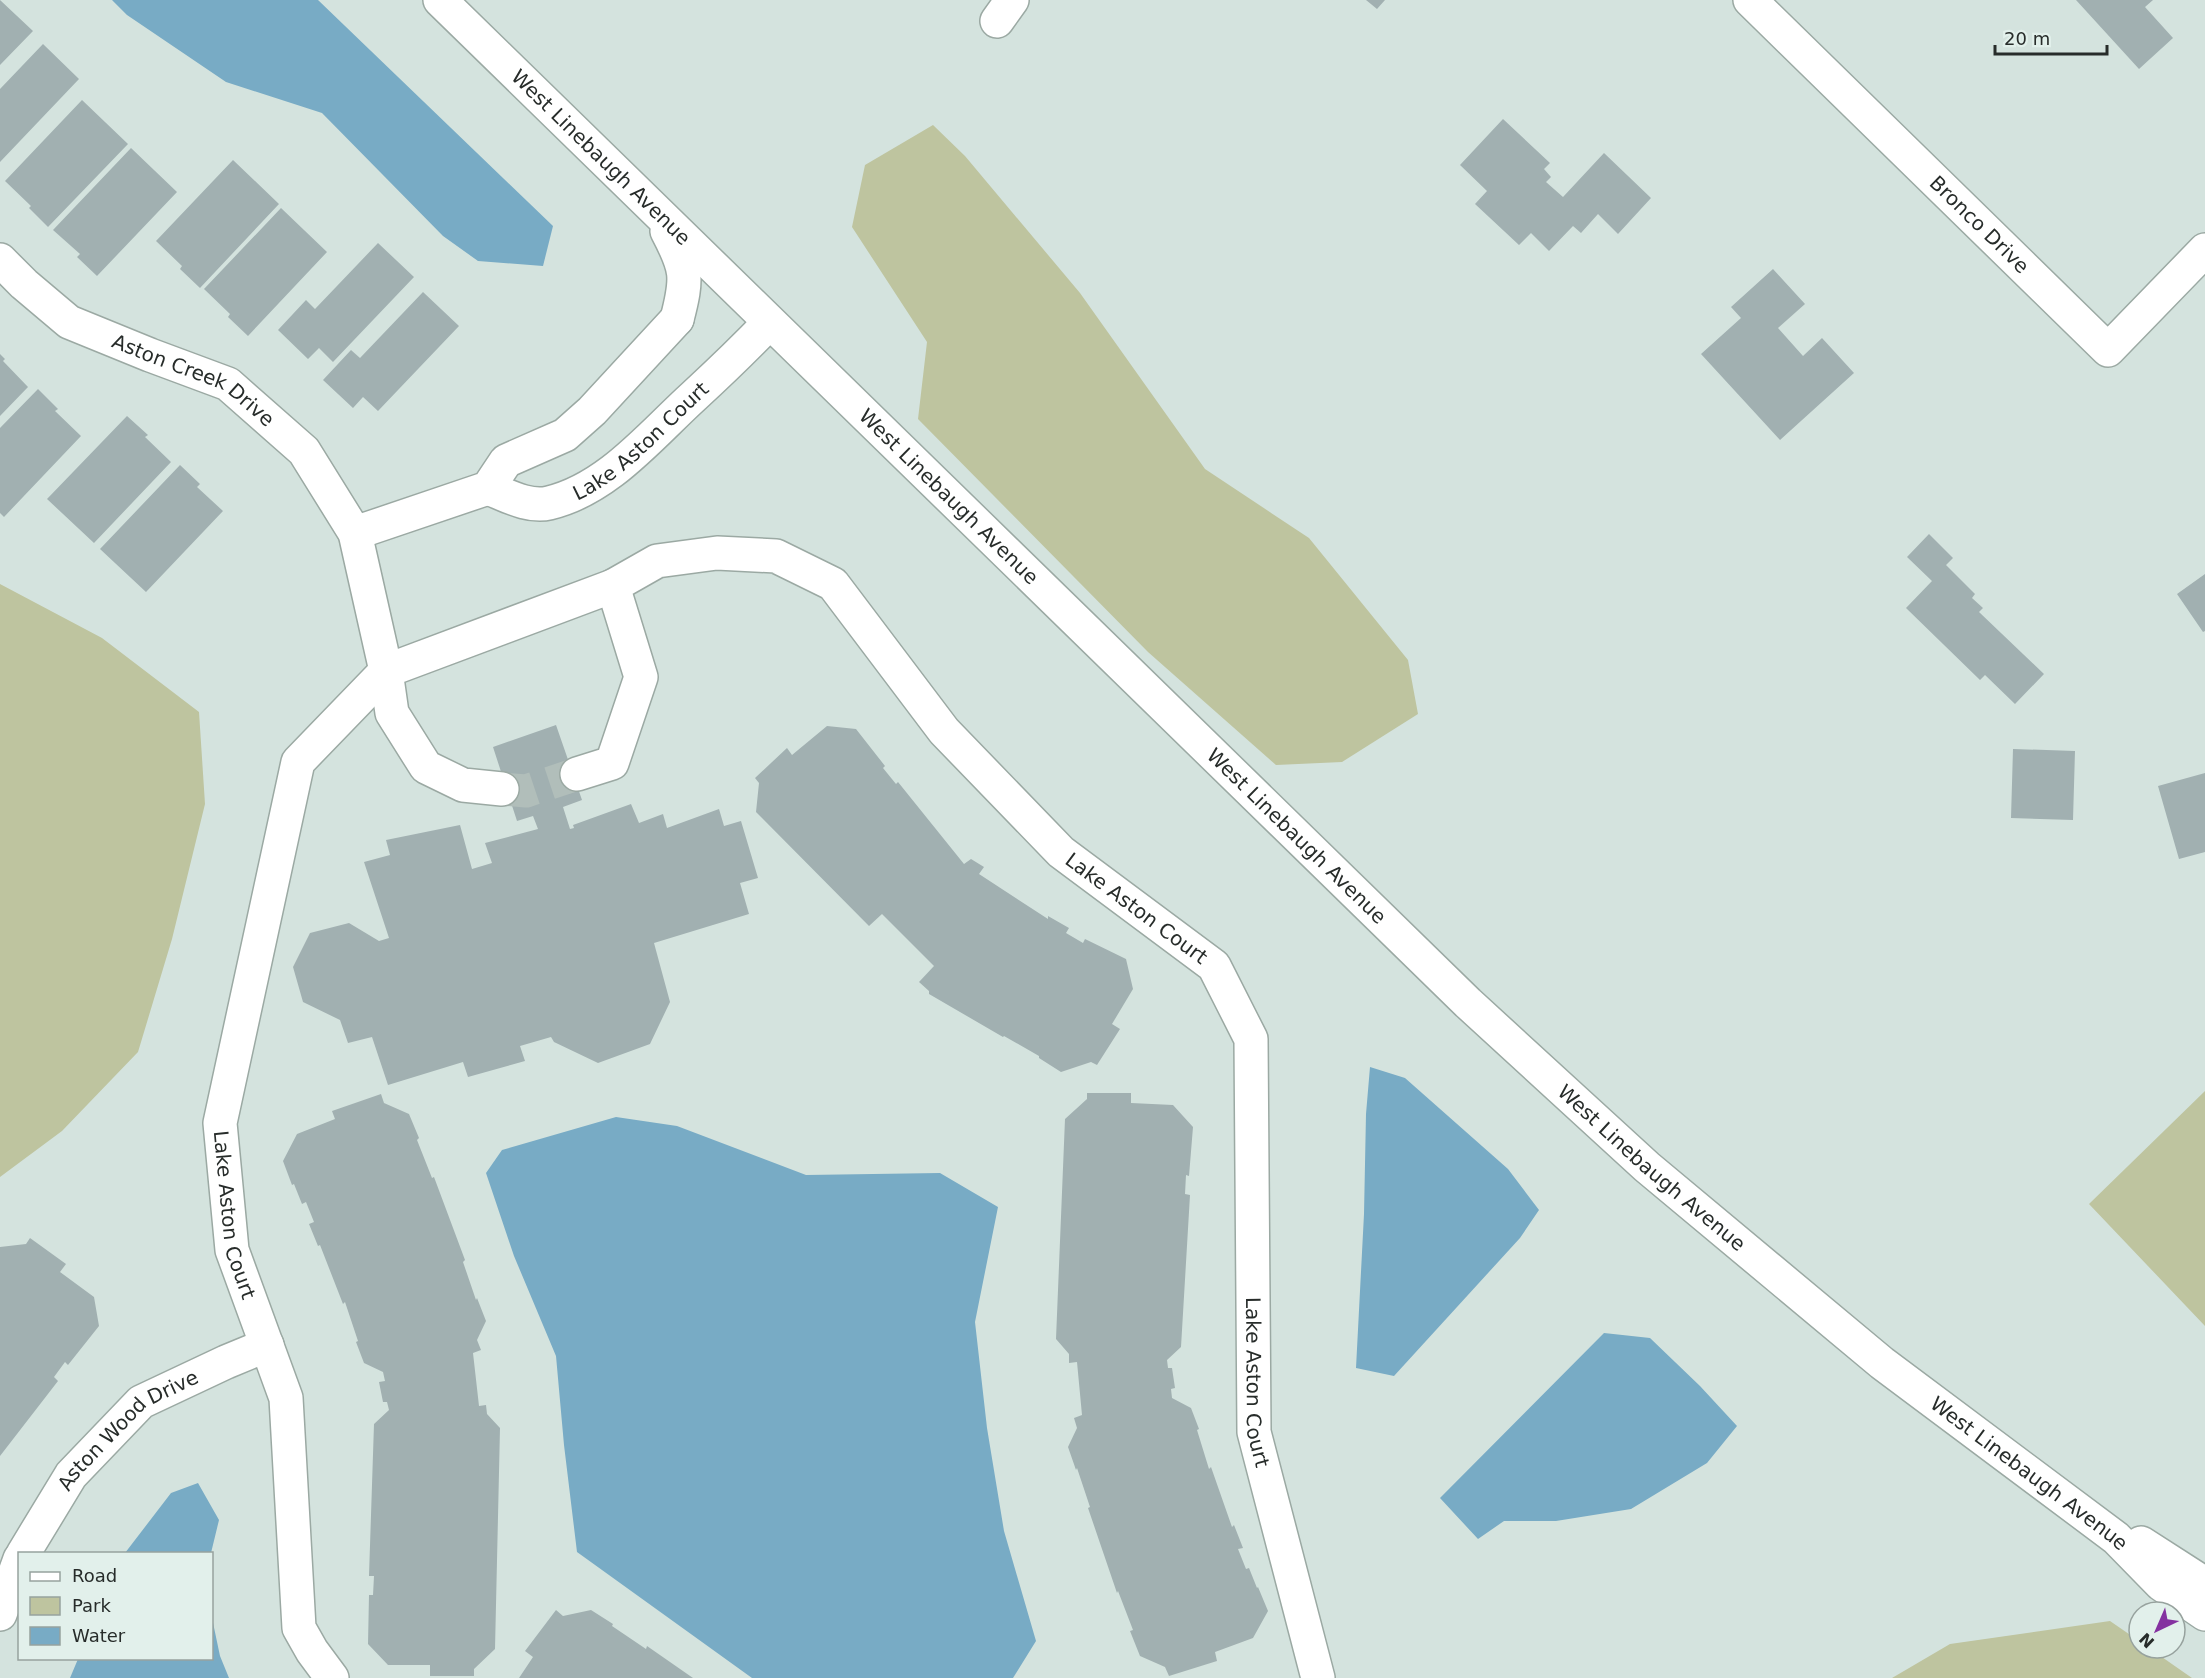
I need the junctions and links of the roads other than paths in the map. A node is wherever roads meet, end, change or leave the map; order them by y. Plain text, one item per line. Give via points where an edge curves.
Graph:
1 (440, 0) edge
2 (1750, 0) edge
3 (657, 213) junction
4 (2205, 250) edge
5 (0, 260) edge
6 (769, 323) junction
7 (488, 488) junction
8 (355, 533) junction
9 (613, 586) junction
10 (386, 671) junction
11 (577, 774) tunnel mouth
12 (502, 789) tunnel mouth
13 (267, 1345) junction
14 (2116, 1538) junction
15 (24, 1552) edge
16 (18, 1564) edge
17 (2205, 1584) edge
18 (0, 1614) edge
19 (2205, 1614) edge
20 (332, 1678) edge
21 (1318, 1678) edge

1 - 3 street, West Linebaugh Avenue
2 - 4 street, Bronco Drive via 2108,350
3 - 6 street, West Linebaugh Avenue
3 - 7 street via 682,260 685,288 677,319 592,411 565,435 506,461
5 - 8 street, Aston Creek Drive via 69,322 228,384 304,451
6 - 7 street, Lake Aston Court via 625,461 579,493 547,504 524,502
6 - 14 street, West Linebaugh Avenue via 1468,1003 1647,1167 1882,1363
7 - 8 street
8 - 10 street
9 - 10 street, Lake Aston Court
9 - 11 street via 641,677 612,763
9 - 21 street, Lake Aston Court via 657,561 717,553 776,556 833,584 944,731 1061,852 1214,966 1251,1039 1254,1432
10 - 12 street via 392,713 426,767 463,785
10 - 13 street, Lake Aston Court via 298,762 220,1123 232,1250
13 - 15 street, Aston Wood Drive via 141,1402 71,1475
13 - 20 street, Lake Aston Court via 286,1398 299,1628
14 - 17 street via 2144,1544
14 - 19 street, West Linebaugh Avenue via 2161,1584
16 - 18 street

